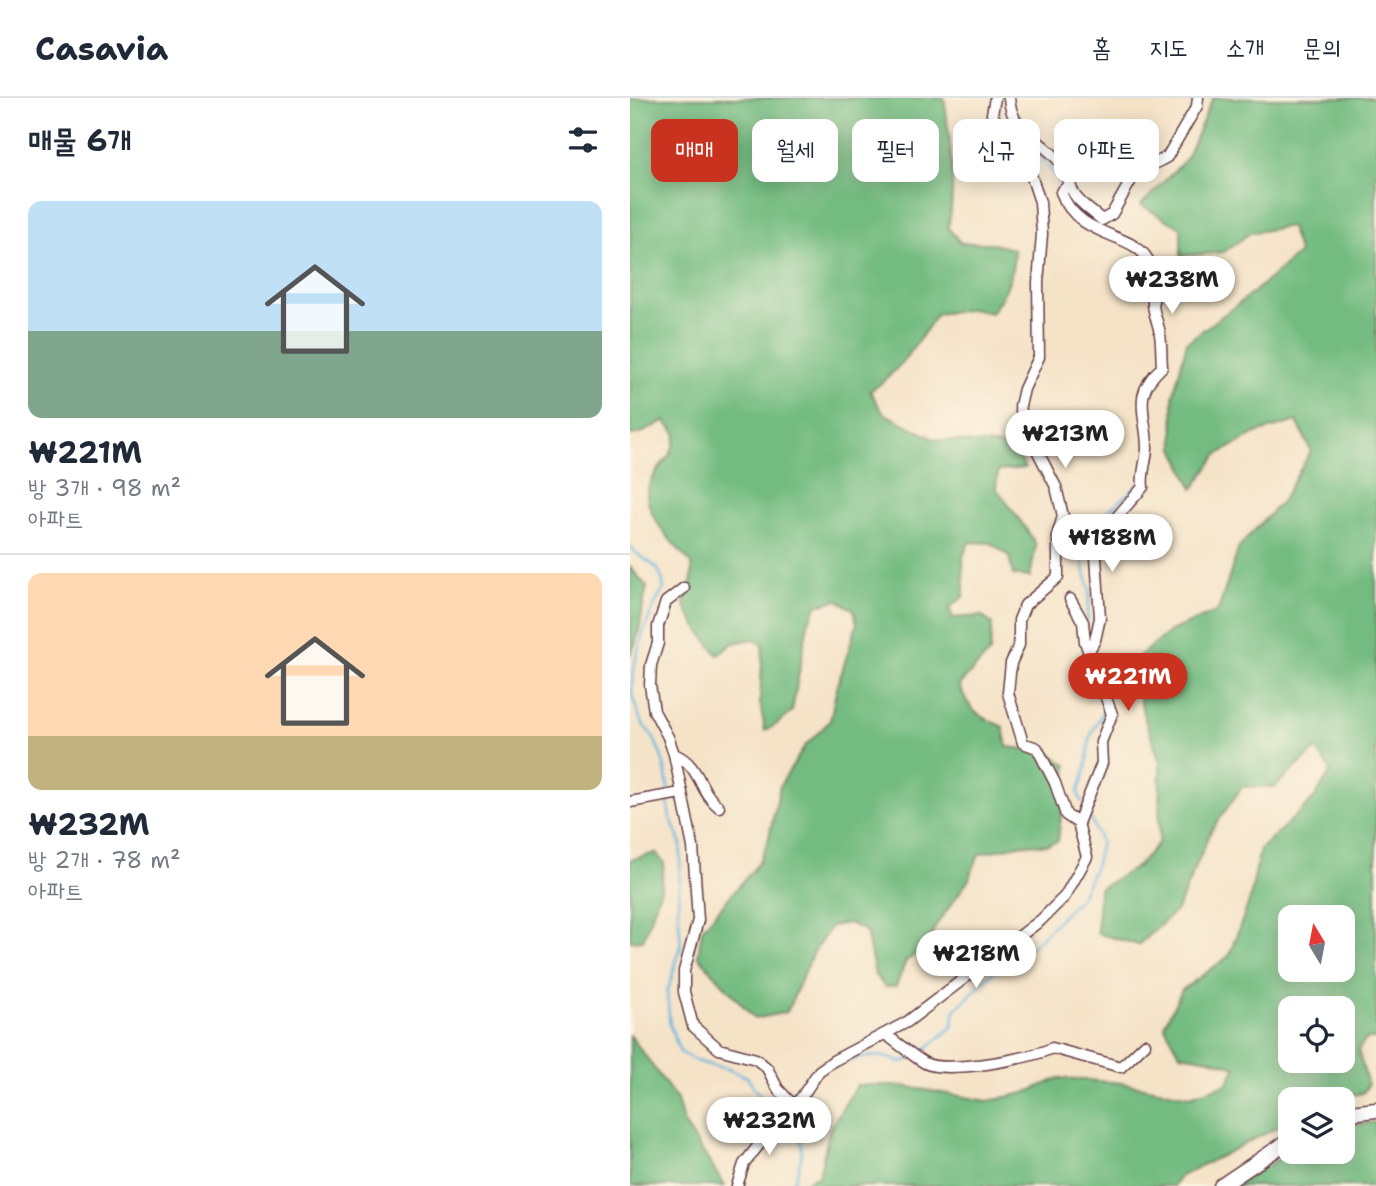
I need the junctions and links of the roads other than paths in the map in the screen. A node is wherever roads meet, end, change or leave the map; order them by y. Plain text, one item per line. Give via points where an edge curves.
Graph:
1 (995, 98) edge
2 (1009, 98) edge
3 (1198, 98) edge
4 (1067, 187) junction
5 (684, 588) dead end
6 (1070, 598) dead end
7 (1086, 648) junction
8 (674, 754) junction
9 (678, 794) junction
10 (630, 802) edge
11 (719, 807) dead end
12 (1078, 822) junction
13 (885, 1034) junction
14 (1146, 1044) dead end
15 (1376, 1110) edge
16 (1355, 1112) edge
17 (786, 1113) junction
18 (1278, 1148) edge
19 (737, 1186) edge
20 (1221, 1186) edge

1 - 12 street via 992,111 1001,132 1030,172 1040,202 1039,357 1020,406 1024,425 1056,487 1063,516 1058,533 1058,578 1025,605 1007,693 1023,743 1037,748 1066,815
2 - 4 street via 1016,122 1061,163
3 - 4 street via 1167,157 1134,175 1112,214 1102,220
4 - 7 street via 1070,211 1102,233 1133,246 1149,261 1162,367 1143,391 1147,440 1142,482 1115,519 1097,556 1100,618 1095,640
5 - 8 street via 666,602 651,675 654,711
6 - 7 street via 1083,622
7 - 12 street via 1112,714 1101,742 1102,763
8 - 9 street
8 - 11 street via 686,759
9 - 10 street
9 - 17 street via 693,847 698,920 684,971 693,1026 719,1049 756,1059 767,1068
12 - 13 street via 1087,857 1065,897 983,966
13 - 14 street via 927,1064 961,1067 1041,1054 1052,1048 1121,1067
13 - 17 street via 819,1071
15 - 16 street
17 - 19 street via 744,1164
18 - 20 street

